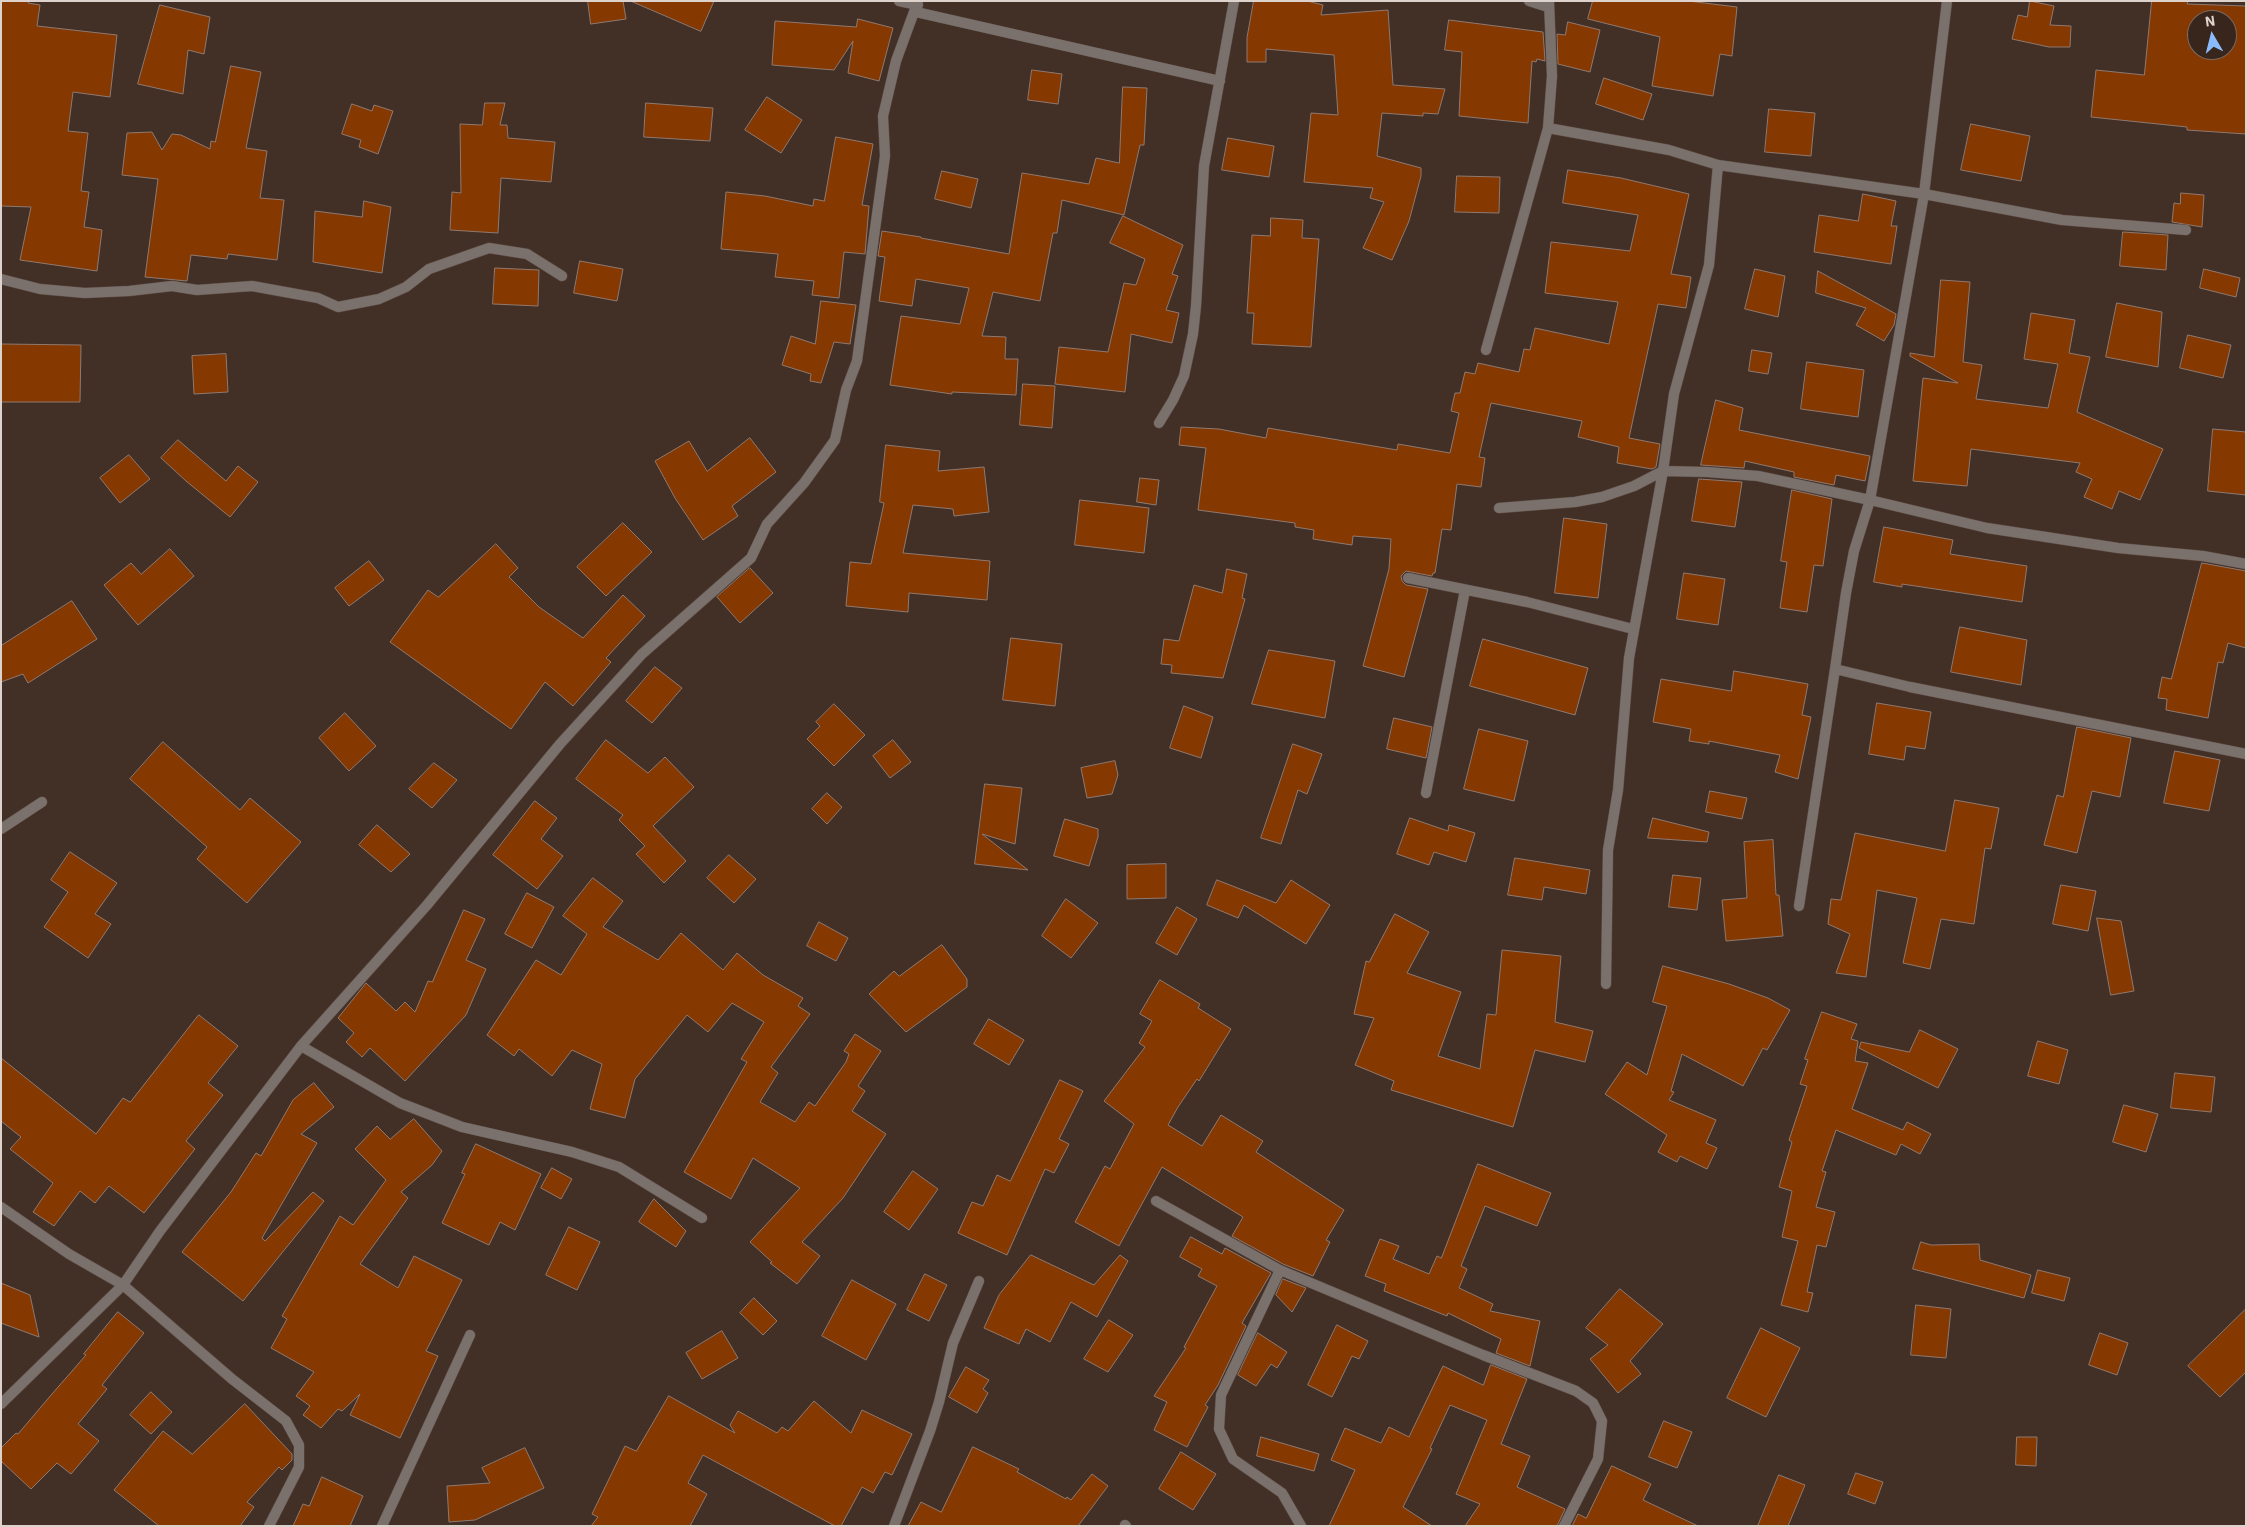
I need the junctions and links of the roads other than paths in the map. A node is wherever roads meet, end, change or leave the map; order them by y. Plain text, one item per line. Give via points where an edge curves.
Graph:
1 (899, 1) edge
2 (1234, 1) edge
3 (1529, 1) edge
4 (1947, 1) edge
5 (1548, 4) edge
6 (917, 6) edge
7 (1220, 80) junction
8 (1548, 128) junction
9 (1718, 165) junction
10 (1924, 194) junction
11 (2186, 230) dead end
12 (562, 276) dead end
13 (1, 279) edge
14 (1486, 350) dead end
15 (1159, 423) dead end
16 (1663, 471) junction
17 (1870, 500) junction
18 (1499, 508) dead end
19 (2246, 564) edge
20 (1408, 578) dead end
21 (1465, 590) junction
22 (1633, 628) junction
23 (1835, 669) junction
24 (2246, 754) edge
25 (1426, 793) dead end
26 (42, 802) dead end
27 (1, 829) edge
28 (1799, 906) dead end
29 (1606, 984) dead end
30 (301, 1046) junction
31 (1156, 1201) dead end
32 (1, 1207) edge
33 (702, 1218) dead end
34 (1280, 1270) junction
35 (979, 1281) dead end
36 (123, 1285) junction
37 (470, 1335) dead end
38 (1, 1404) edge
39 (269, 1526) edge
40 (382, 1526) edge
41 (894, 1526) edge
42 (1301, 1526) edge
43 (1564, 1526) edge

1 - 6 street
2 - 7 street
3 - 5 street
4 - 10 street
5 - 8 street via 1552,76
6 - 7 street
6 - 30 street via 896,61 883,116 885,156 857,362 846,390 835,440 804,483 767,524 751,558 642,654 560,744 427,905
7 - 15 street via 1204,166 1193,334 1184,376
8 - 9 street via 1669,150
8 - 14 street
9 - 10 street
9 - 16 street via 1709,265 1674,394
10 - 11 street via 2062,220
10 - 17 street
12 - 13 street via 527,254 490,248 429,269 406,287 379,299 338,306 318,298 252,286 197,290 172,286 85,293 40,289
16 - 17 street via 1758,476
16 - 18 street via 1602,497
16 - 22 street
17 - 19 street via 1987,528
17 - 23 street via 1852,560
20 - 21 street
21 - 22 street
21 - 25 street
22 - 29 street via 1618,790 1608,850
23 - 24 street
23 - 28 street
26 - 27 street
30 - 33 street via 400,1103 462,1127 572,1152 620,1167
30 - 36 street via 160,1231
31 - 34 street
32 - 36 street via 69,1254
34 - 42 street via 1221,1395 1219,1429 1233,1459 1282,1494
34 - 43 street via 1576,1391 1592,1403 1602,1421 1598,1459
35 - 41 street via 953,1343 933,1423
36 - 38 street
36 - 39 street via 286,1422 299,1445 299,1467
37 - 40 street

